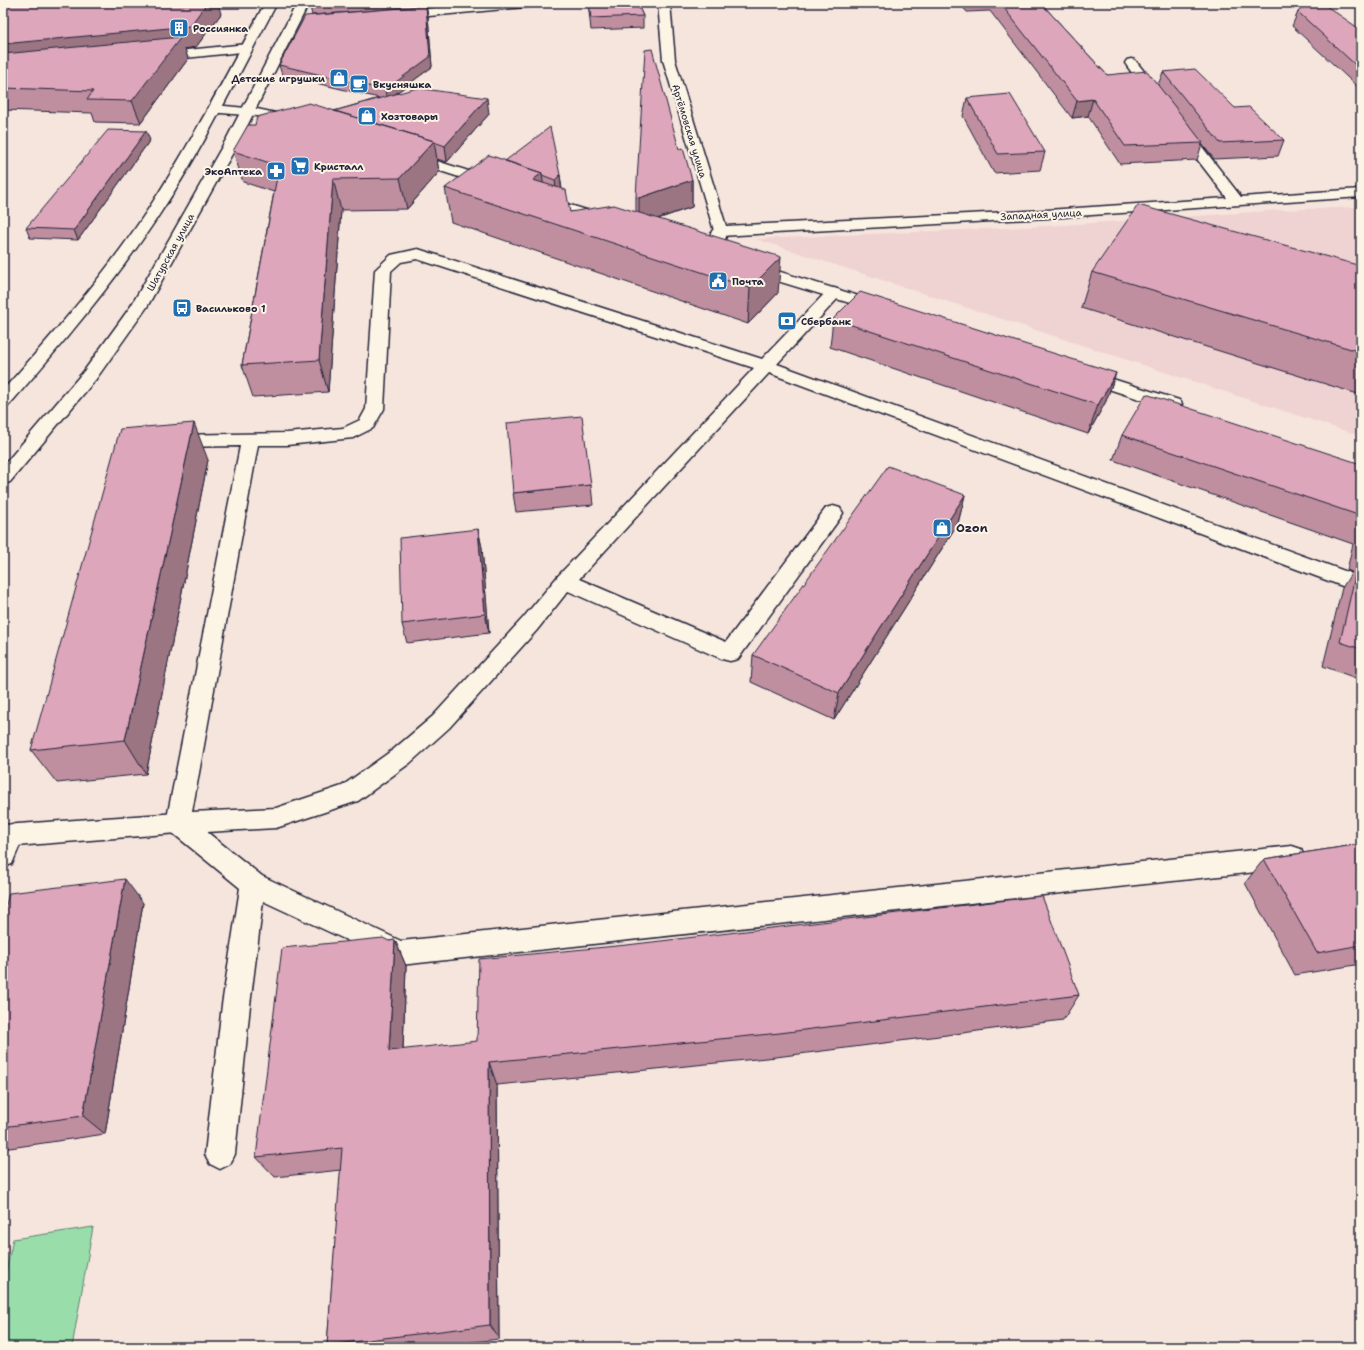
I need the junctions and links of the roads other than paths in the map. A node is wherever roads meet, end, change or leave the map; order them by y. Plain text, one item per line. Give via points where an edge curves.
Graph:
1 (271, 3) edge
2 (303, 3) edge
3 (536, 3) edge
4 (664, 3) edge
5 (386, 16) edge
6 (293, 22) junction
7 (307, 22) edge
8 (247, 48) junction
9 (146, 58) edge
10 (1131, 63) dead end
11 (1165, 107) edge
12 (214, 109) junction
13 (248, 110) junction
14 (1175, 120) edge
15 (315, 127) edge
16 (395, 151) edge
17 (508, 189) edge
18 (1361, 193) edge
19 (523, 194) edge
20 (1238, 202) junction
21 (621, 226) edge
22 (720, 231) junction
23 (696, 251) edge
24 (726, 260) junction
25 (834, 293) junction
26 (894, 312) edge
27 (766, 366) junction
28 (1068, 369) edge
29 (3, 401) edge
30 (1188, 409) edge
31 (250, 439) junction
32 (156, 442) edge
33 (3, 478) edge
34 (833, 513) dead end
35 (565, 581) junction
36 (1361, 585) edge
37 (178, 823) junction
38 (6, 842) edge
39 (1313, 855) edge
40 (253, 884) junction
41 (220, 1154) dead end

1 - 8 street
2 - 6 street, Шатурская улица
3 - 5 street
4 - 22 street, Артёмовская улица via 669,60
6 - 7 street
6 - 13 street, Шатурская улица
8 - 9 street
8 - 12 street
10 - 11 street
12 - 13 street
12 - 29 street via 173,183 144,227 104,281
13 - 15 street
13 - 33 street, Шатурская улица via 139,307 90,375
14 - 20 street
16 - 17 street
18 - 20 street, Западная улица
19 - 21 street
20 - 22 street, Западная улица
22 - 24 street
23 - 24 street
24 - 25 street
25 - 26 street
25 - 27 street
27 - 31 street via 418,254 396,258 383,270 375,409 367,424 347,434
27 - 35 street
27 - 36 street
28 - 30 street
31 - 32 street
31 - 37 street
34 - 35 street via 730,653
35 - 37 street via 530,624 441,722 402,756 350,794 276,818
37 - 38 street
37 - 40 street
39 - 40 street via 400,953
40 - 41 street via 236,1005

